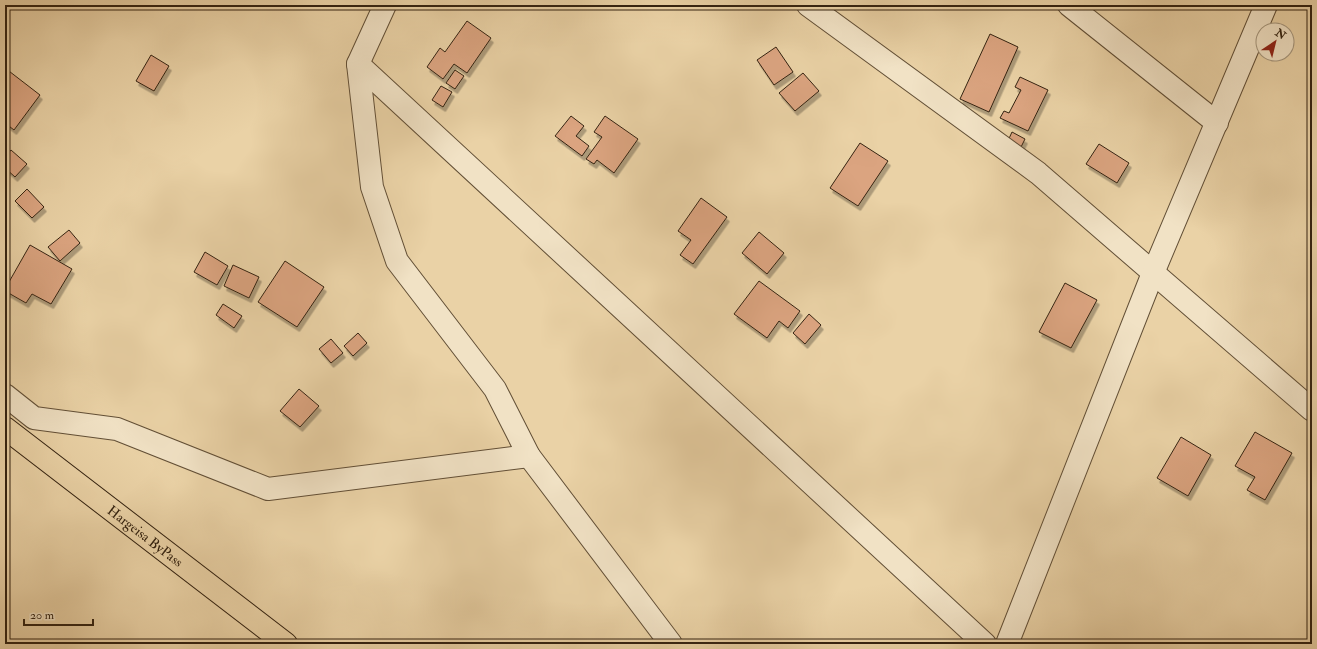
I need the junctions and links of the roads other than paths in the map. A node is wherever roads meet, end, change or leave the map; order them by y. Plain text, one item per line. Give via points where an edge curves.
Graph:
1 (385, 5) edge
2 (808, 5) edge
3 (1069, 5) edge
4 (1266, 5) edge
5 (358, 64) junction
6 (1217, 123) junction
7 (1153, 273) junction
8 (5, 395) edge
9 (1312, 410) edge
10 (5, 428) edge
11 (529, 456) junction
12 (286, 644) edge
13 (671, 644) edge
14 (985, 644) edge
15 (1007, 644) edge

1 - 5 street
2 - 7 street via 1038,172
3 - 6 street
4 - 6 street
5 - 11 street via 372,187 397,261 495,389
5 - 14 street
6 - 7 street
7 - 9 street
7 - 15 street
8 - 11 street via 34,418 117,430 268,488
10 - 12 highway, Hargeisa ByPass
11 - 13 street

